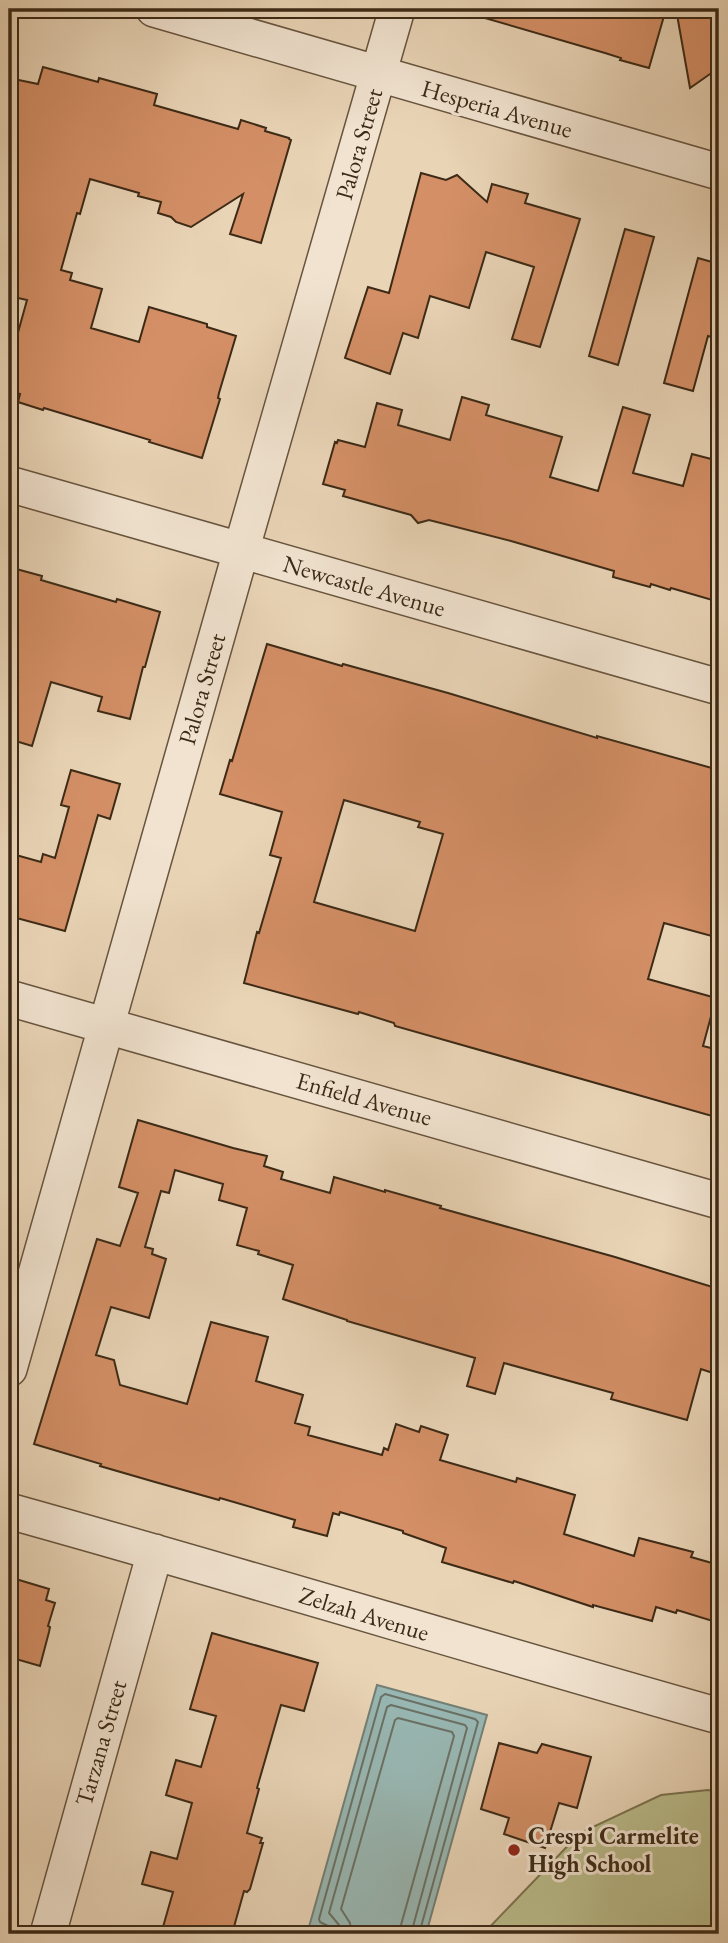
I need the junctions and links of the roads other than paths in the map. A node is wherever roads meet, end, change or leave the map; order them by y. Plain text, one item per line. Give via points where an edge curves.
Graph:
1 (154, 9) edge
2 (397, 9) edge
3 (379, 75) junction
4 (719, 172) edge
5 (9, 484) edge
6 (241, 551) junction
7 (719, 687) edge
8 (9, 998) edge
9 (107, 1025) junction
10 (719, 1201) edge
11 (9, 1369) edge
12 (9, 1511) edge
13 (155, 1552) junction
14 (719, 1716) edge
15 (47, 1934) edge

1 - 3 street, Hesperia Avenue
2 - 3 street, Palora Street
3 - 4 street, Hesperia Avenue
3 - 6 street, Palora Street
5 - 6 street, Newcastle Avenue
6 - 7 street, Newcastle Avenue
6 - 9 street, Palora Street
8 - 9 street, Enfield Avenue
9 - 10 street, Enfield Avenue
9 - 11 street, Palora Street
12 - 13 street, Zelzah Avenue
13 - 14 street, Zelzah Avenue
13 - 15 street, Tarzana Street

